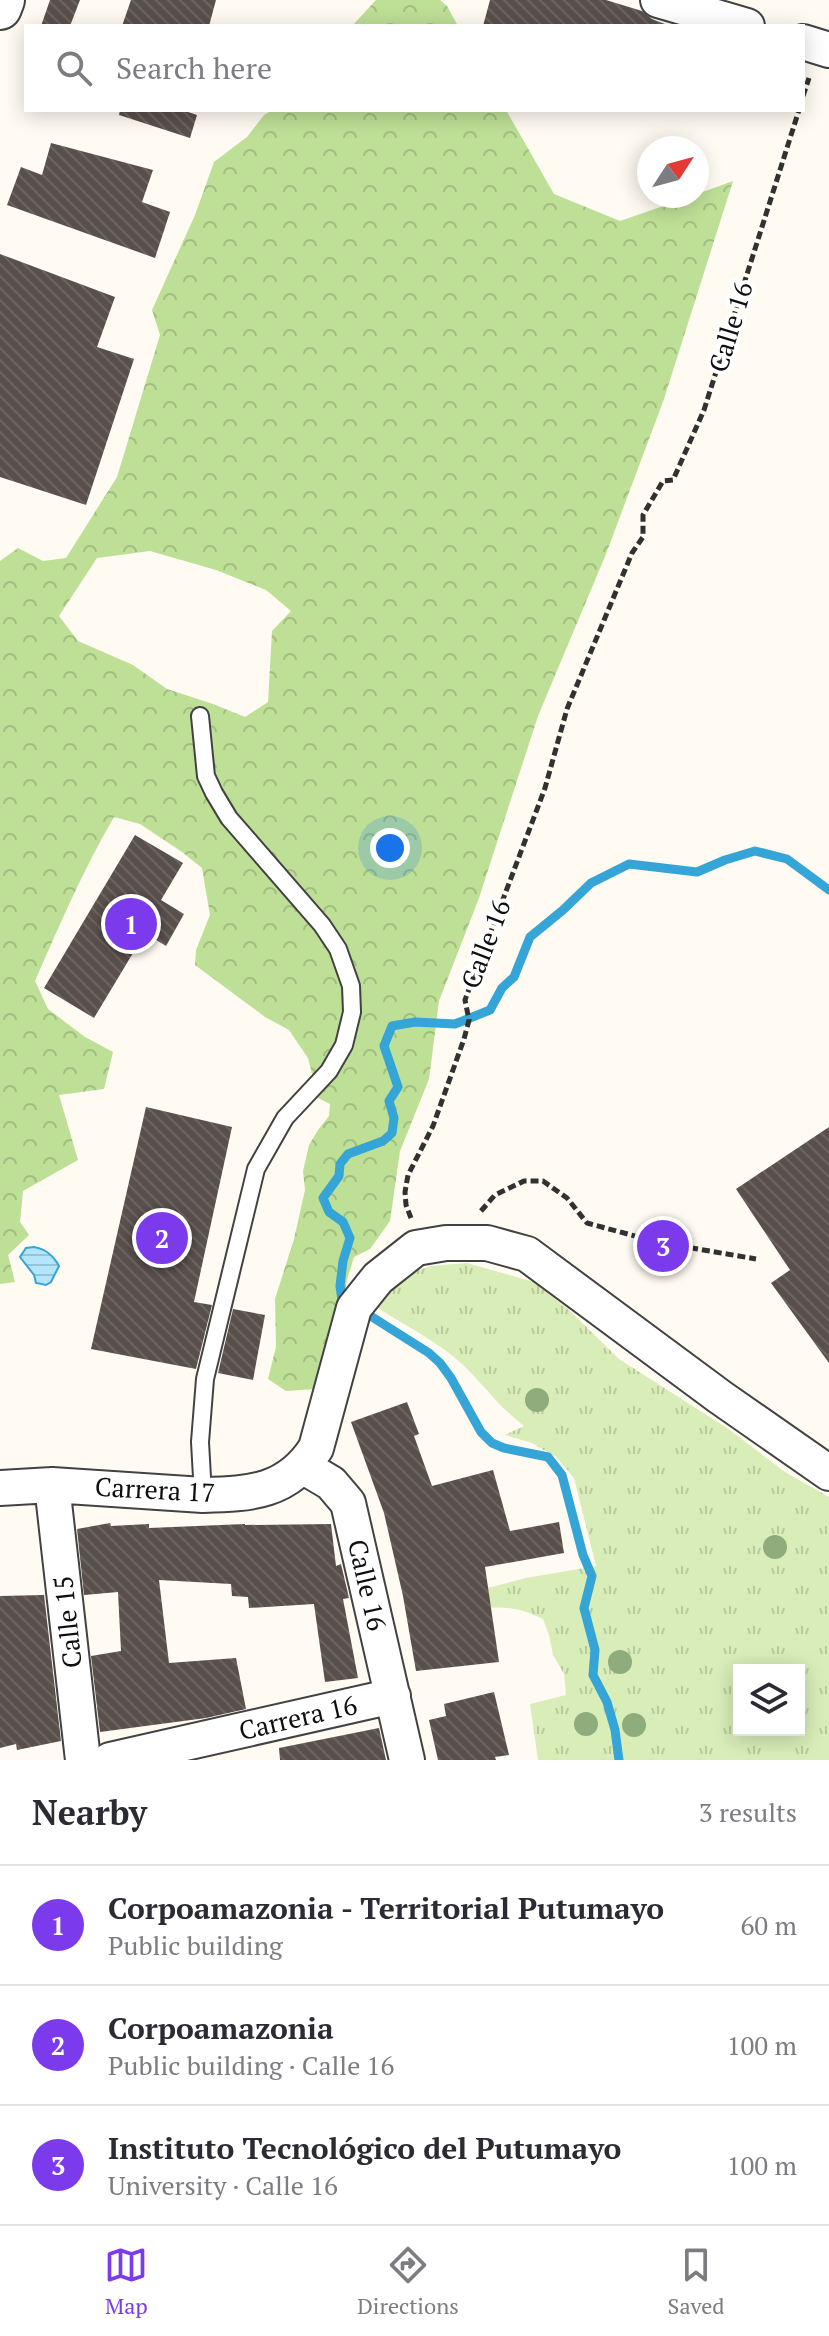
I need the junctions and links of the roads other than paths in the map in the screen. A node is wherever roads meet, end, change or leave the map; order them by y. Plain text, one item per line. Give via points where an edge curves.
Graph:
1 (3, 0) edge
2 (658, 0) edge
3 (0, 8) edge
4 (740, 24) edge
5 (805, 43) edge
6 (829, 50) edge
7 (200, 716) dead end
8 (304, 1467) junction
9 (829, 1473) edge
10 (52, 1485) junction
11 (0, 1488) edge
12 (203, 1495) junction
13 (393, 1696) junction
14 (83, 1760) edge
15 (110, 1760) edge
16 (407, 1760) edge

1 - 3 street
2 - 4 street
5 - 6 street
7 - 12 lane via 206,776 214,793 338,949 351,986 352,1012 344,1045 329,1071 285,1118 256,1169 205,1379
8 - 9 street via 316,1448 354,1308 378,1278 416,1248 487,1243 527,1254
8 - 12 street, Carrera 17 via 273,1487
8 - 13 street, Calle 16 via 331,1483 348,1503
10 - 11 street, Carrera 17
10 - 12 street, Carrera 17
10 - 14 street, Calle 15
13 - 15 street, Carrera 16
13 - 16 street, Calle 16

